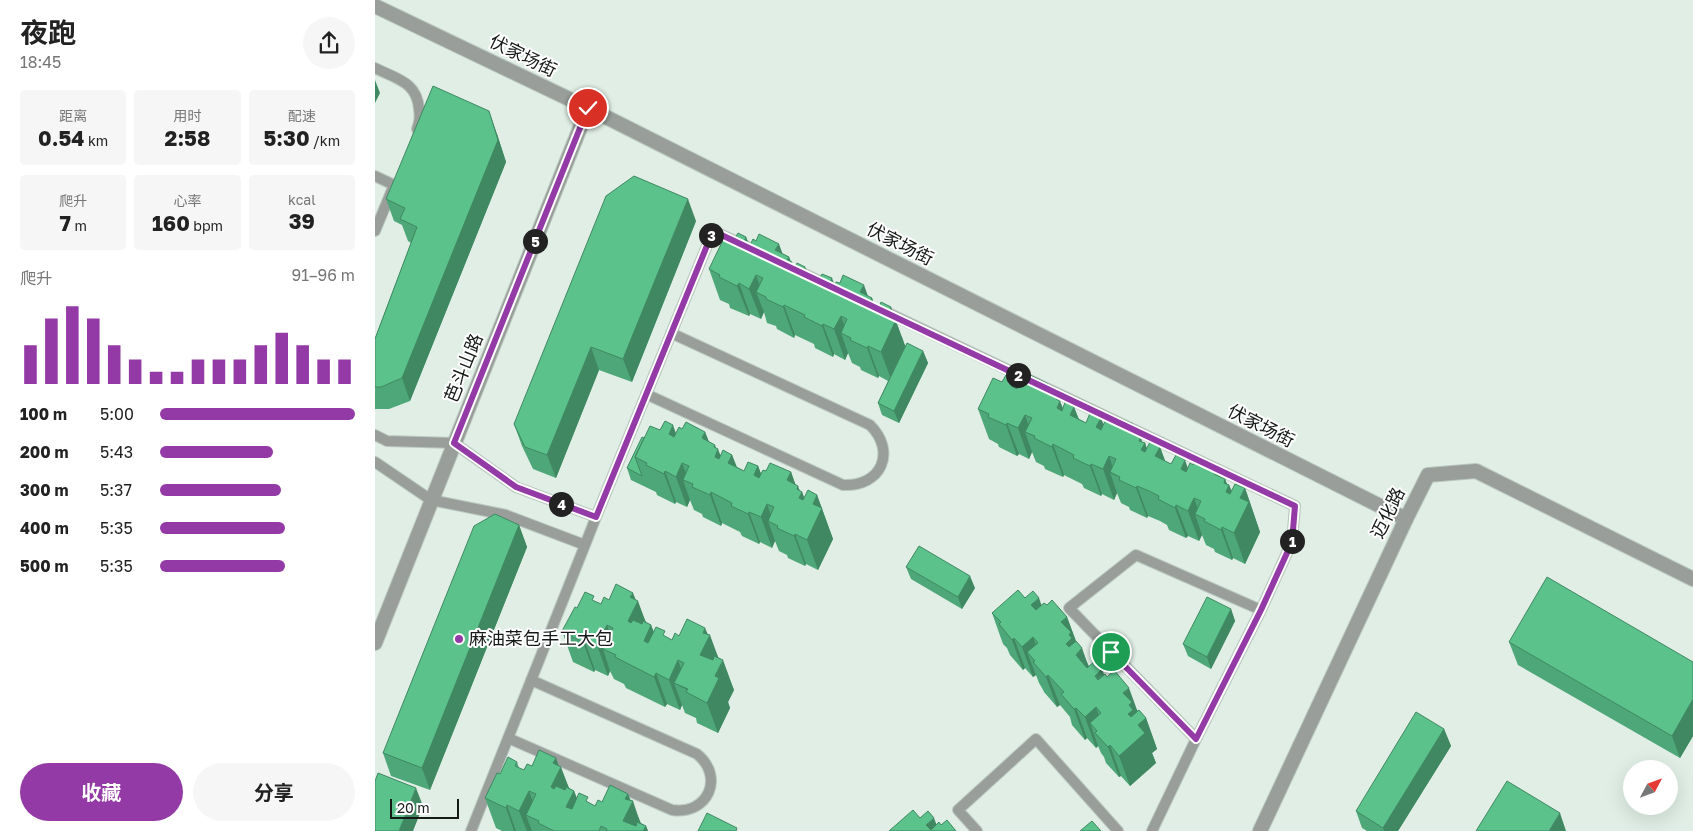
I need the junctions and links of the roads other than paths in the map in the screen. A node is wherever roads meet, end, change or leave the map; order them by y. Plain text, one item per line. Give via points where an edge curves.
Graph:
1 (375, 6) edge
2 (375, 68) edge
3 (588, 108) junction
4 (413, 139) edge
5 (375, 176) edge
6 (375, 231) edge
7 (757, 252) edge
8 (792, 268) edge
9 (836, 289) edge
10 (871, 305) edge
11 (671, 334) junction
12 (646, 394) junction
13 (375, 436) edge
14 (454, 443) junction
15 (375, 462) edge
16 (431, 500) junction
17 (596, 517) junction
18 (1406, 519) junction
19 (585, 546) junction
20 (1693, 579) edge
21 (1261, 610) junction
22 (375, 643) edge
23 (531, 680) junction
24 (508, 738) junction
25 (1196, 739) junction
26 (471, 831) edge
27 (977, 831) edge
28 (1118, 831) edge
29 (1153, 831) edge
30 (1260, 831) edge

1 - 3 street, 伏家场街
2 - 4 lane via 411,86 419,98 420,121
3 - 14 street, 芭斗山路
3 - 18 street, 伏家场街
5 - 6 lane via 396,180
7 - 11 lane via 713,231
8 - 9 lane
10 - 21 lane via 1295,506 1292,542
11 - 12 lane
11 - 12 lane via 870,425 882,442 882,462 878,471 863,483 843,485
12 - 17 lane
13 - 14 lane via 387,441
14 - 16 street, 芭斗山路
14 - 17 lane via 516,487
15 - 16 lane
16 - 19 lane via 506,515
16 - 22 street, 芭斗山路
17 - 19 lane
18 - 20 street, 迈化路 via 1428,475 1476,471
18 - 30 street, 迈化路
19 - 23 lane
21 - 25 lane
21 - 25 lane via 1136,555 1069,608
23 - 24 lane
23 - 24 lane via 697,754 711,774 709,791 698,805 681,811 672,810
24 - 26 lane
25 - 29 lane
27 - 28 lane via 958,810 1036,739

